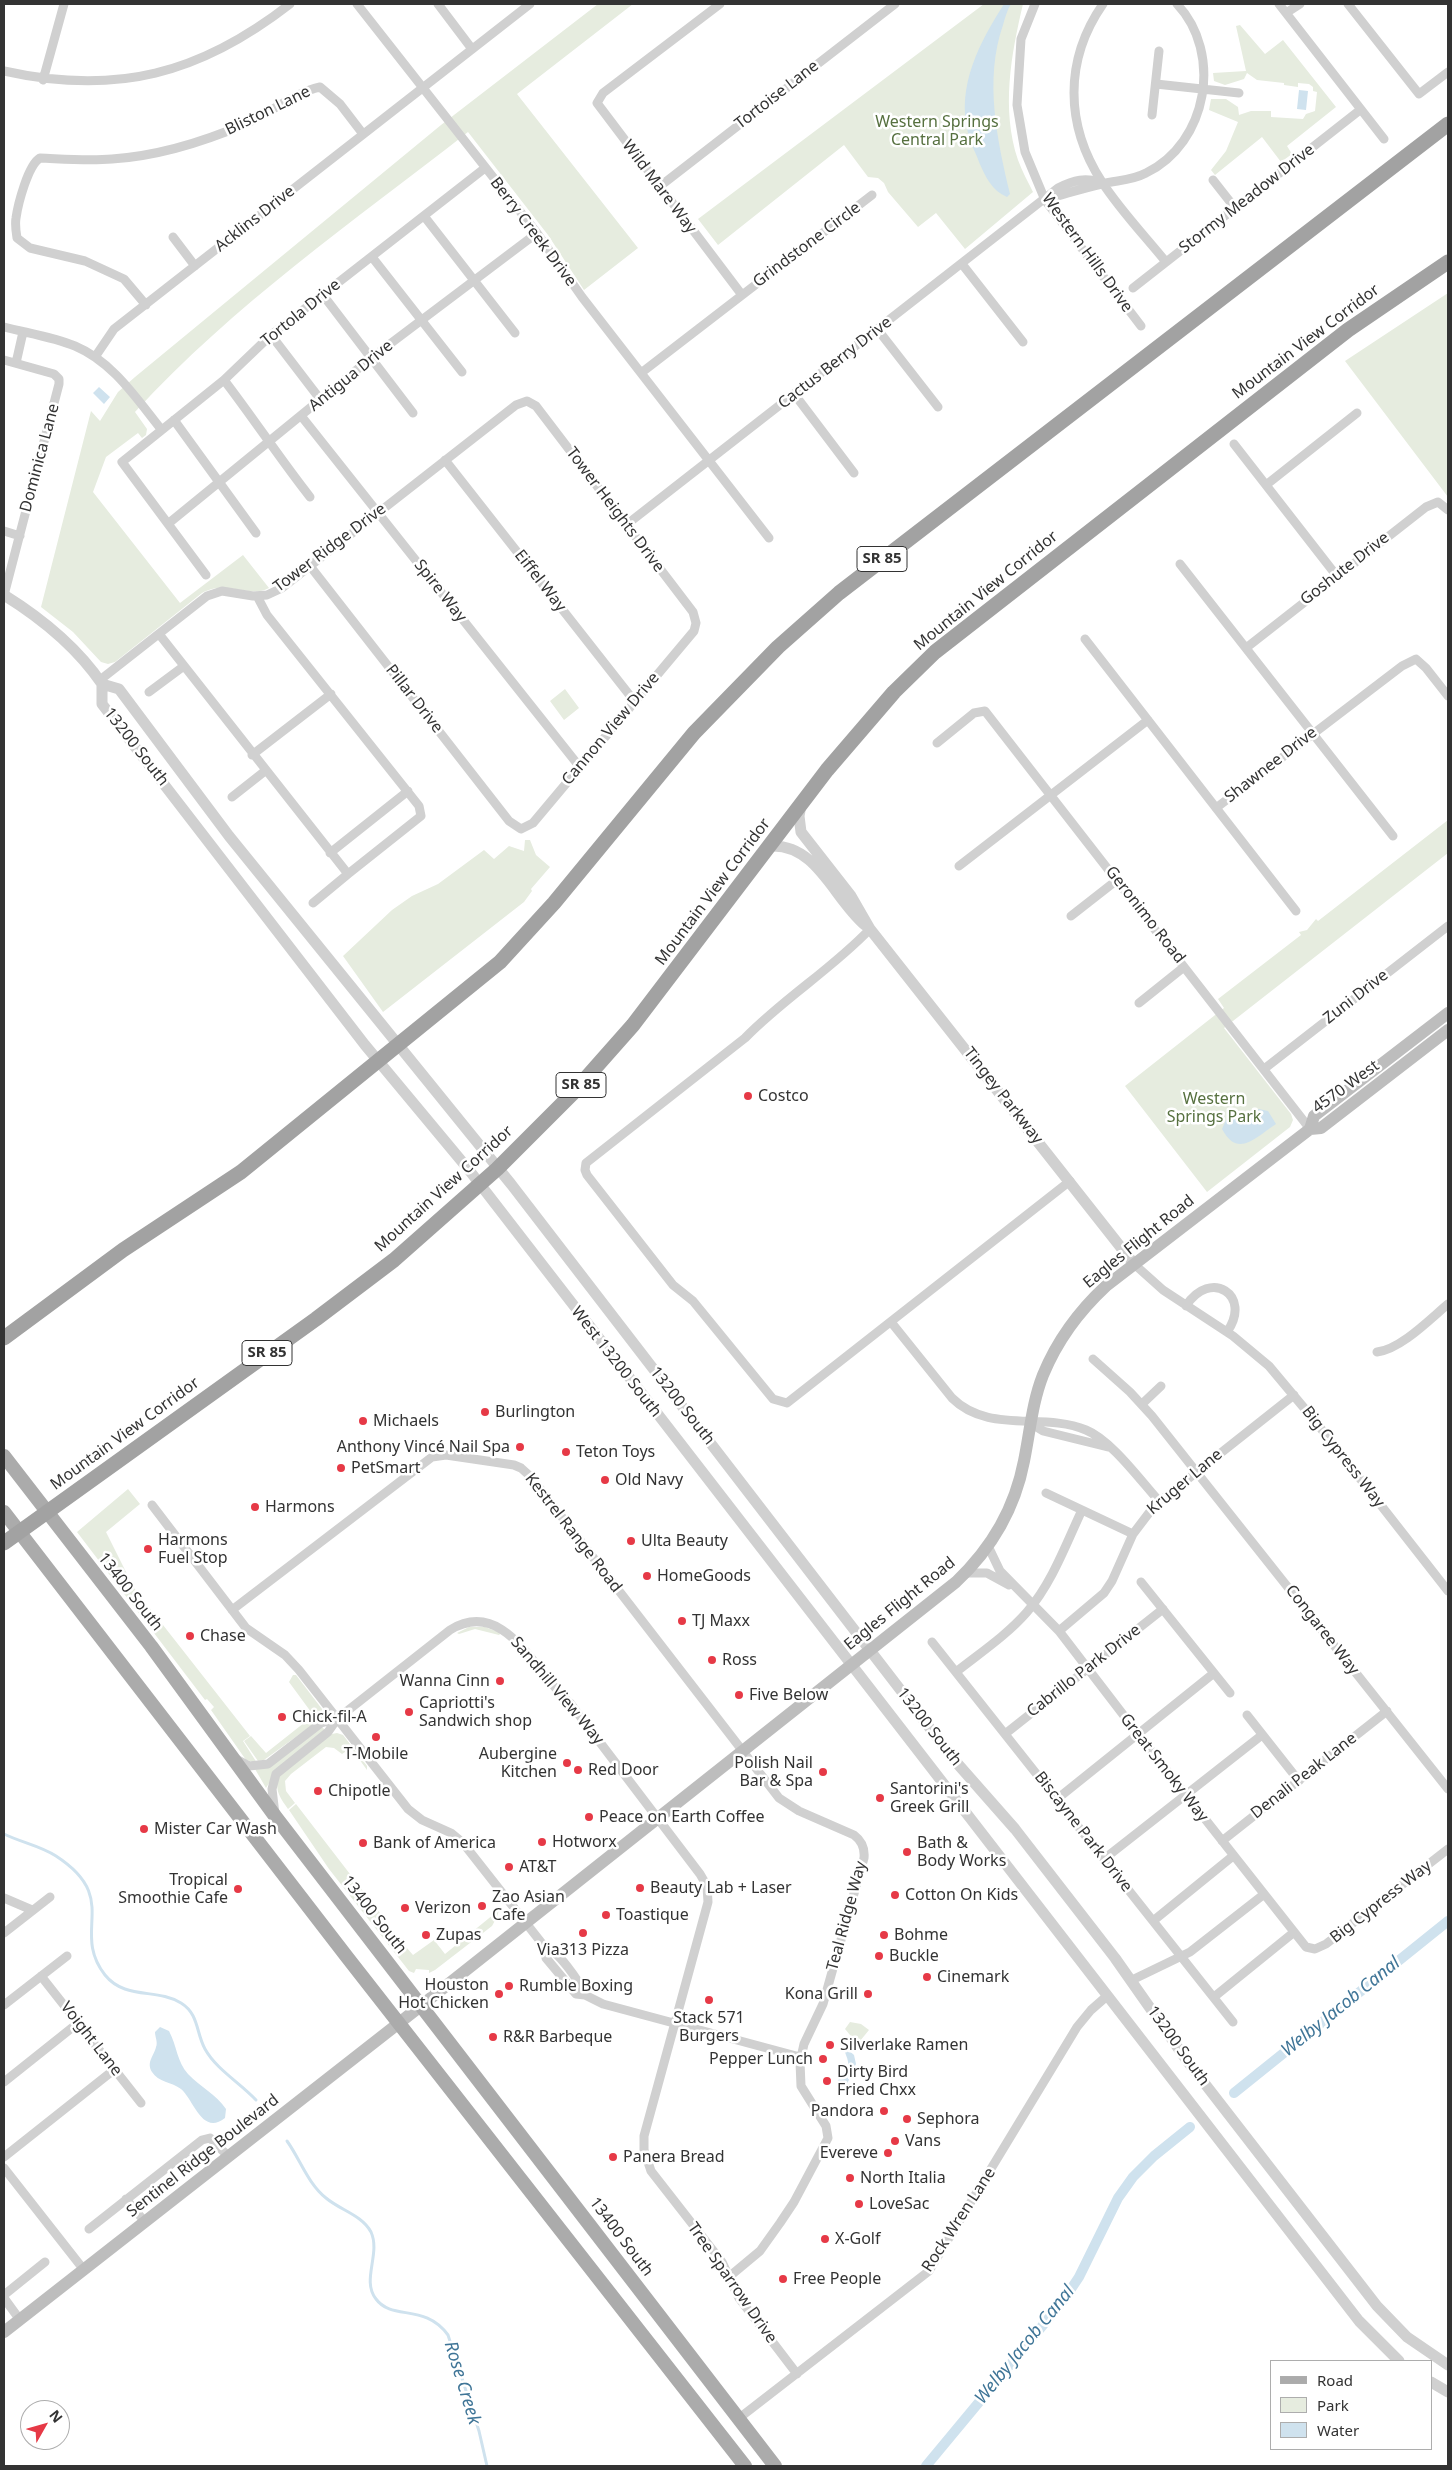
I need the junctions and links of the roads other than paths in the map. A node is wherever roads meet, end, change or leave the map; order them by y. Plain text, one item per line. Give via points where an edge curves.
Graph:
1 (64, 4) edge
2 (290, 4) edge
3 (357, 4) edge
4 (438, 4) edge
5 (530, 4) edge
6 (720, 4) edge
7 (896, 4) edge
8 (1035, 4) edge
9 (1103, 4) edge
10 (1177, 4) edge
11 (1279, 4) edge
12 (1300, 4) edge
13 (1348, 4) edge
14 (1286, 13) junction
15 (472, 49) junction
16 (1160, 51) dead end
17 (4, 71) edge
18 (1448, 72) edge
19 (44, 80) junction
20 (1156, 84) junction
21 (422, 87) junction
22 (1204, 90) junction
23 (1239, 93) dead end
24 (1360, 110) junction
25 (1152, 115) dead end
26 (1448, 124) edge
27 (363, 134) junction
28 (1384, 139) dead end
29 (484, 168) junction
30 (1213, 180) dead end
31 (1103, 183) junction
32 (659, 187) junction
33 (872, 195) dead end
34 (1044, 200) junction
35 (1235, 208) junction
36 (424, 216) junction
37 (537, 233) junction
38 (173, 237) dead end
39 (372, 257) junction
40 (1166, 262) junction
41 (1448, 262) edge
42 (962, 264) junction
43 (195, 266) junction
44 (474, 280) junction
45 (1133, 288) dead end
46 (323, 295) junction
47 (742, 295) junction
48 (146, 305) junction
49 (422, 321) junction
50 (1141, 326) dead end
51 (4, 327) edge
52 (878, 330) junction
53 (23, 332) junction
54 (515, 333) dead end
55 (270, 335) junction
56 (1023, 342) dead end
57 (95, 357) junction
58 (370, 359) junction
59 (4, 360) edge
60 (16, 363) junction
61 (462, 372) dead end
62 (641, 373) junction
63 (224, 380) junction
64 (795, 394) junction
65 (320, 400) junction
66 (527, 401) joint
67 (938, 407) dead end
68 (413, 413) dead end
69 (1357, 413) dead end
70 (302, 417) junction
71 (174, 420) junction
72 (161, 429) junction
73 (270, 443) junction
74 (1234, 444) dead end
75 (709, 459) junction
76 (445, 460) junction
77 (854, 473) dead end
78 (220, 482) junction
79 (1266, 485) junction
80 (310, 497) dead end
81 (1448, 510) edge
82 (378, 513) junction
83 (169, 523) junction
84 (626, 525) junction
85 (4, 530) edge
86 (256, 533) dead end
87 (20, 536) junction
88 (769, 538) dead end
89 (1180, 564) dead end
90 (310, 566) junction
91 (206, 575) dead end
92 (1336, 575) junction
93 (4, 595) edge
94 (257, 596) junction
95 (696, 623) joint
96 (159, 634) junction
97 (1085, 639) dead end
98 (1246, 648) junction
99 (184, 666) junction
100 (101, 682) junction
101 (149, 692) dead end
102 (331, 694) junction
103 (1448, 696) edge
104 (634, 702) junction
105 (1148, 720) junction
106 (1312, 733) junction
107 (937, 743) dead end
108 (252, 755) junction
109 (579, 766) junction
110 (265, 771) junction
111 (183, 774) junction
112 (167, 786) junction
113 (408, 791) junction
114 (1050, 795) junction
115 (232, 797) dead end
116 (801, 804) junction
117 (1216, 808) junction
118 (521, 829) joint
119 (1393, 836) dead end
120 (770, 846) junction
121 (330, 853) junction
122 (959, 866) dead end
123 (348, 874) junction
124 (1117, 880) junction
125 (313, 903) dead end
126 (1296, 911) dead end
127 (1071, 916) dead end
128 (1448, 926) edge
129 (870, 929) junction
130 (1184, 967) junction
131 (1139, 1003) dead end
132 (1448, 1013) edge
133 (1448, 1030) edge
134 (398, 1046) junction
135 (379, 1061) junction
136 (1264, 1069) junction
137 (1310, 1129) junction
138 (497, 1169) junction
139 (1070, 1181) junction
140 (479, 1184) junction
141 (1134, 1264) junction
142 (1448, 1304) edge
143 (1186, 1306) junction
144 (892, 1322) junction
145 (1227, 1332) junction
146 (4, 1338) edge
147 (1377, 1352) dead end
148 (1093, 1360) dead end
149 (1161, 1386) dead end
150 (1294, 1396) junction
151 (1142, 1404) junction
152 (1030, 1423) junction
153 (4, 1456) edge
154 (1197, 1471) junction
155 (1046, 1493) dead end
156 (1159, 1501) junction
157 (152, 1505) dead end
158 (1082, 1510) junction
159 (4, 1512) edge
160 (48, 1512) junction
161 (19, 1532) junction
162 (1133, 1534) junction
163 (4, 1543) edge
164 (988, 1546) junction
165 (966, 1573) junction
166 (1142, 1582) dead end
167 (1016, 1588) junction
168 (1448, 1591) edge
169 (1033, 1604) junction
170 (1163, 1609) junction
171 (232, 1610) junction
172 (1059, 1631) junction
173 (932, 1642) dead end
174 (870, 1650) junction
175 (851, 1665) junction
176 (1087, 1669) junction
177 (956, 1672) junction
178 (1214, 1673) junction
179 (1230, 1693) dead end
180 (1387, 1711) junction
181 (1247, 1715) dead end
182 (337, 1719) junction
183 (1005, 1734) junction
184 (1138, 1734) junction
185 (1262, 1734) junction
186 (743, 1751) junction
187 (230, 1756) junction
188 (1299, 1781) junction
189 (1448, 1789) edge
190 (1186, 1795) junction
191 (1057, 1799) junction
192 (275, 1816) junction
193 (658, 1818) junction
194 (1222, 1841) junction
195 (1448, 1848) edge
196 (1233, 1856) junction
197 (1104, 1859) junction
198 (1264, 1895) junction
199 (50, 1897) dead end
200 (4, 1898) edge
201 (32, 1910) junction
202 (1153, 1921) junction
203 (526, 1923) junction
204 (4, 1932) edge
205 (1293, 1933) junction
206 (1311, 1948) joint
207 (67, 1956) dead end
208 (1182, 1957) junction
209 (42, 1976) junction
210 (1132, 1980) junction
211 (1107, 1996) junction
212 (1214, 1997) junction
213 (4, 2005) edge
214 (422, 2005) junction
215 (1233, 2022) dead end
216 (78, 2023) junction
217 (399, 2023) junction
218 (674, 2023) junction
219 (800, 2057) junction
220 (115, 2069) junction
221 (4, 2082) edge
222 (141, 2103) dead end
223 (4, 2157) edge
224 (228, 2157) junction
225 (4, 2168) edge
226 (126, 2199) junction
227 (145, 2222) junction
228 (89, 2229) dead end
229 (45, 2262) dead end
230 (84, 2270) junction
231 (730, 2276) junction
232 (4, 2296) edge
233 (20, 2320) junction
234 (4, 2332) edge
235 (1398, 2360) edge
236 (1448, 2365) edge
237 (797, 2374) junction
238 (1432, 2383) edge
239 (1448, 2392) edge
240 (738, 2419) junction
241 (745, 2466) edge
242 (775, 2466) edge

1 - 19 street
2 - 19 street via 240,40 173,70 128,78
3 - 21 street, Berry Creek Drive
4 - 15 street
5 - 15 street, Acklins Drive
6 - 32 street, Wild Mare Way via 603,93 597,103
7 - 32 street, Tortoise Lane
8 - 34 street, Western Hills Drive via 1021,39 1017,105 1025,152
9 - 31 street via 1083,38 1075,67 1074,98 1078,129 1089,161
10 - 22 street, Cactus Berry Drive via 1193,26 1202,49
11 - 14 street
12 - 14 street
13 - 18 street via 1419,94
14 - 24 street
15 - 21 street, Acklins Drive
16 - 20 street
17 - 19 street
20 - 22 street
20 - 25 street
21 - 27 street, Acklins Drive
21 - 29 street, Berry Creek Drive
22 - 23 street
22 - 31 street, Cactus Berry Drive via 1183,142 1166,161 1123,182
24 - 28 street
24 - 35 street, Stormy Meadow Drive
26 - 134 highway, SR 85 via 909,538 805,623 694,733 524,938 466,992
27 - 43 street, Acklins Drive
27 - 48 street, Bliston Lane via 340,104 320,87 304,90 248,123 193,144 112,159 36,160 29,172 15,220 17,238 30,248 85,261 124,279
29 - 36 street, Tortola Drive
29 - 37 street, Berry Creek Drive
30 - 35 street
31 - 34 street, Cactus Berry Drive
31 - 40 street
32 - 47 street, Wild Mare Way
33 - 47 street, Grindstone Circle
34 - 42 street, Cactus Berry Drive
34 - 50 street, Western Hills Drive
35 - 40 street, Stormy Meadow Drive
36 - 39 street, Tortola Drive
36 - 44 street
37 - 44 street, Antigua Drive
37 - 62 street, Berry Creek Drive
38 - 43 street
39 - 46 street, Tortola Drive
39 - 49 street
40 - 45 street, Stormy Meadow Drive
41 - 116 highway, Mountain View Corridor / SR 85 via 1348,330 965,627 894,692
42 - 52 street, Cactus Berry Drive
42 - 56 street
43 - 48 street, Acklins Drive
44 - 49 street, Antigua Drive
44 - 54 street
46 - 55 street, Tortola Drive
46 - 58 street
47 - 62 street
48 - 57 street, Acklins Drive via 114,329
49 - 58 street, Antigua Drive
49 - 61 street
51 - 53 street
52 - 64 street, Cactus Berry Drive
52 - 67 street
53 - 57 street via 74,346
53 - 60 street
55 - 63 street, Tortola Drive
55 - 65 street
57 - 72 street via 120,378
58 - 65 street, Antigua Drive
58 - 68 street
59 - 60 street, Dominica Lane
60 - 87 street, Dominica Lane via 54,374 59,379
62 - 75 street, Berry Creek Drive
63 - 71 street, Tortola Drive
63 - 73 street
64 - 75 street, Cactus Berry Drive
64 - 77 street
65 - 70 street, Antigua Drive
66 - 76 street, Tower Ridge Drive via 516,405
66 - 84 street, Tower Heights Drive via 536,406
69 - 79 street
70 - 73 street, Antigua Drive
70 - 82 street, Spire Way
71 - 72 street, Tortola Drive
71 - 78 street
72 - 83 street, Tortola Drive via 122,462
73 - 78 street, Antigua Drive
73 - 80 street
74 - 79 street
75 - 84 street, Cactus Berry Drive
75 - 88 street, Berry Creek Drive
76 - 82 street, Tower Ridge Drive
76 - 104 street, Eiffel Way
78 - 83 street, Antigua Drive
78 - 86 street
79 - 92 street
81 - 92 street, Goshute Drive via 1438,502 1426,507
82 - 90 street, Tower Ridge Drive
82 - 109 street, Spire Way
83 - 91 street
84 - 95 street, Tower Heights Drive via 692,612
85 - 87 street
87 - 93 street, Dominica Lane
89 - 98 street
90 - 94 street, Tower Ridge Drive via 282,588
90 - 118 street, Pillar Drive via 509,821
92 - 98 street, Goshute Drive
93 - 100 street via 56,633
94 - 96 street, Tower Ridge Drive via 222,591 207,596
94 - 102 street via 267,615
95 - 104 street, Cannon View Drive via 694,631
96 - 99 street
96 - 100 street, Tower Ridge Drive
97 - 105 street, Shawnee Drive
98 - 106 street
99 - 101 street
99 - 108 street
100 - 111 street, 13200 South via 119,689
100 - 112 street, 13200 South via 102,704
102 - 108 street
102 - 113 street
103 - 106 street, Shawnee Drive via 1416,658
104 - 109 street, Cannon View Drive
105 - 114 street
105 - 117 street, Shawnee Drive
106 - 117 street, Shawnee Drive
106 - 119 street
107 - 114 street, Geronimo Road via 974,713 985,711
108 - 110 street
109 - 118 street, Cannon View Drive via 533,822
110 - 115 street
110 - 121 street
111 - 112 street
111 - 134 street, 13200 South
112 - 135 street, 13200 South
113 - 121 street
113 - 123 street via 419,806 421,816
114 - 122 street
114 - 124 street, Geronimo Road
116 - 120 highway, Mountain View Corridor / SR 85
116 - 129 street, Tingey Parkway via 798,816 802,832 851,896
117 - 126 street
120 - 129 street, Tingey Parkway via 790,847 808,858 851,912
120 - 138 highway, Mountain View Corridor / SR 85 via 627,1032 572,1094
121 - 123 street
123 - 125 street
124 - 127 street
124 - 130 street, Geronimo Road
128 - 136 street, Zuni Drive
129 - 139 street, Tingey Parkway
129 - 144 street via 840,959 764,1018 745,1038 588,1161 585,1170 673,1285 693,1301 776,1402 783,1404 793,1400
130 - 131 street
130 - 136 street, Geronimo Road
132 - 137 main road, 4570 West via 1314,1116
133 - 137 main road, 4570 West via 1321,1128
134 - 135 highway, SR 85
134 - 138 street
135 - 140 street, West 13200 South
135 - 146 highway, SR 85 via 241,1172 123,1250
136 - 137 street, Geronimo Road
137 - 141 main road, Eagles Flight Road
138 - 140 highway, Mountain View Corridor / SR 85
138 - 174 street, 13200 South
139 - 141 street, Tingey Parkway
139 - 144 street
140 - 160 highway, Mountain View Corridor / SR 85 via 394,1260
140 - 175 street, West 13200 South
141 - 143 street, Big Cypress Way
141 - 152 main road, Eagles Flight Road via 1096,1295 1060,1340 1043,1377
142 - 147 street via 1399,1343
143 - 145 street, Big Cypress Way
143 - 145 street via 1194,1294 1204,1288 1215,1287 1225,1291 1233,1299 1236,1309 1235,1320
144 - 152 street via 962,1407 982,1416
145 - 150 street, Big Cypress Way via 1258,1355
148 - 151 street, Congaree Way
149 - 151 street
150 - 154 street, Kruger Lane
150 - 168 street, Big Cypress Way
151 - 154 street, Congaree Way
152 - 156 street via 1075,1426 1094,1434
152 - 164 main road, Eagles Flight Road via 1017,1487
153 - 160 main road, 13400 South
154 - 156 street, Kruger Lane
154 - 180 street, Congaree Way
155 - 158 street
156 - 162 street, Kruger Lane
157 - 171 street
158 - 162 street
158 - 169 street via 1052,1574
159 - 161 main road
160 - 161 highway, Mountain View Corridor / SR 85
160 - 187 main road, 13400 South
161 - 163 highway, Mountain View Corridor / SR 85
161 - 217 main road
162 - 172 street, Kruger Lane via 1104,1593
164 - 165 main road, Eagles Flight Road
164 - 167 street, Great Smoky Way via 997,1566
165 - 167 street, Great Smoky Way via 986,1573
165 - 174 main road, Eagles Flight Road
166 - 170 street
167 - 169 street, Great Smoky Way
169 - 172 street, Great Smoky Way
169 - 177 street via 1012,1627
170 - 176 street, Cabrillo Park Drive
170 - 178 street
171 - 182 street via 250,1631 289,1658
171 - 186 street, Kestrel Range Road via 432,1457 446,1455 514,1464 531,1477
172 - 176 street, Great Smoky Way
173 - 177 street, Biscayne Park Drive
174 - 175 main road, Eagles Flight Road
174 - 210 street, 13200 South
175 - 186 main road, Eagles Flight Road
175 - 211 street, 13200 South
176 - 183 street, Cabrillo Park Drive
176 - 184 street, Great Smoky Way
177 - 183 street, Biscayne Park Drive
178 - 179 street
178 - 184 street
180 - 188 street, Denali Peak Lane
180 - 189 street, Congaree Way
181 - 185 street
182 - 187 street, Sandhill View Way via 321,1723 268,1764 249,1766
182 - 192 street, Sandhill View Way via 328,1732 276,1774 272,1789
182 - 193 street, Sandhill View Way via 452,1629 474,1622 491,1623 514,1638 555,1690 570,1703
182 - 203 street via 404,1805 416,1816 451,1833 463,1843
183 - 191 street, Biscayne Park Drive
184 - 190 street, Great Smoky Way
184 - 191 street
185 - 188 street
185 - 190 street
186 - 193 main road, Eagles Flight Road
186 - 219 street, Teal Ridge Way via 784,1802 854,1835 864,1849 823,2004
187 - 192 main road, 13400 South
188 - 194 street, Denali Peak Lane
190 - 194 street, Great Smoky Way
190 - 197 street
191 - 197 street, Biscayne Park Drive
192 - 214 main road, 13400 South
193 - 203 main road, Eagles Flight Road
193 - 218 street, Tree Sparrow Drive via 704,1880 708,1891 708,1902
194 - 196 street, Great Smoky Way
195 - 206 street, Big Cypress Way via 1326,1944
196 - 198 street, Great Smoky Way
196 - 202 street
197 - 202 street, Biscayne Park Drive
198 - 205 street, Great Smoky Way
198 - 208 street
199 - 201 street
200 - 201 street
201 - 204 street
202 - 208 street, Biscayne Park Drive
203 - 214 main road, Eagles Flight Road
203 - 218 street via 544,1946 554,1951 585,1995 603,2004
205 - 206 street, Great Smoky Way
205 - 212 street
207 - 209 street
208 - 210 street
208 - 212 street, Biscayne Park Drive
209 - 213 street
209 - 216 street, Voight Lane
210 - 236 street, 13200 South via 1188,2062 1377,2306 1406,2337
211 - 235 street, 13200 South via 1359,2321
211 - 237 street, Rock Wren Lane via 1077,2028 933,2266 917,2282
212 - 215 street, Biscayne Park Drive
214 - 217 main road, Sentinel Ridge Boulevard
214 - 240 main road, 13400 South
216 - 220 street, Voight Lane
216 - 221 street
217 - 224 main road, Sentinel Ridge Boulevard
217 - 241 main road
218 - 219 street
218 - 231 street, Tree Sparrow Drive via 644,2136 645,2157 651,2171
219 - 231 street, Teal Ridge Way via 801,2086 826,2126 828,2138 780,2223 760,2251
220 - 222 street, Voight Lane
220 - 223 street
224 - 226 street via 210,2138 202,2140
224 - 227 main road, Sentinel Ridge Boulevard
225 - 230 street
226 - 227 street
226 - 228 street
227 - 230 main road, Sentinel Ridge Boulevard
229 - 232 street
230 - 233 main road, Sentinel Ridge Boulevard
231 - 237 street, Tree Sparrow Drive via 739,2298
232 - 233 street
233 - 234 main road, Sentinel Ridge Boulevard
237 - 240 street, Rock Wren Lane
238 - 239 street
240 - 242 main road, 13400 South

